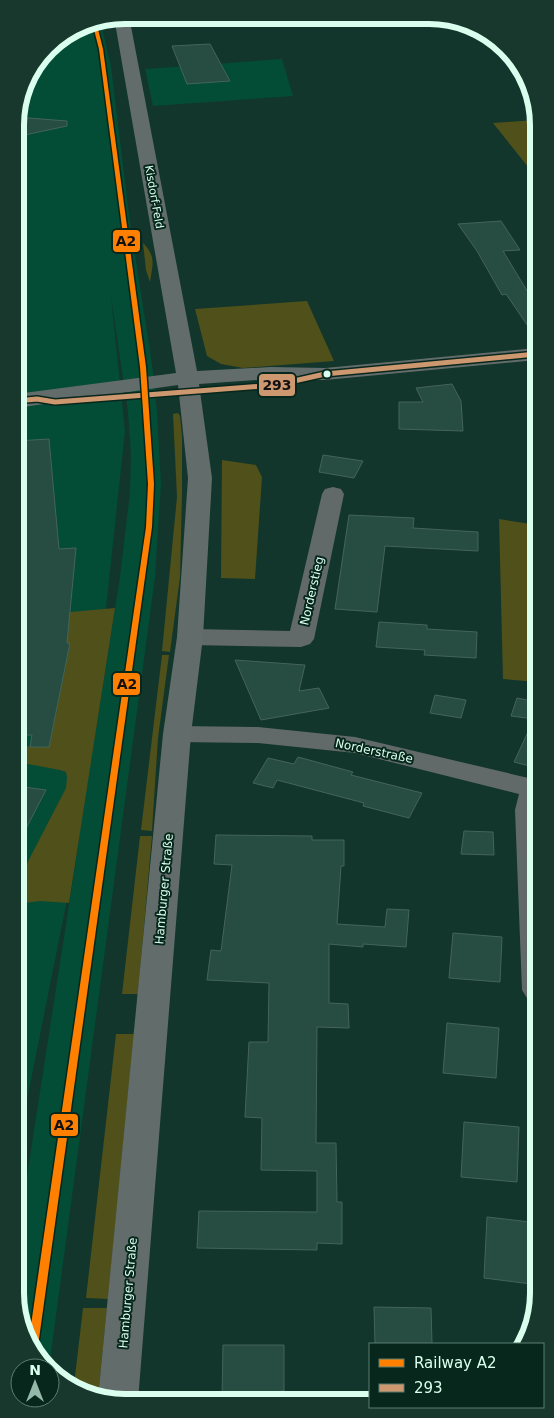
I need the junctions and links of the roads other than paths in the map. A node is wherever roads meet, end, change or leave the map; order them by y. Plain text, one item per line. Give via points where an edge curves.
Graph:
1 (122, 24) edge
2 (530, 355) edge
3 (188, 386) junction
4 (26, 400) edge
5 (334, 494) dead end
6 (190, 637) junction
7 (178, 734) junction
8 (530, 788) edge
9 (530, 807) edge
10 (530, 830) edge
11 (119, 1394) edge

1 - 3 main road, Kisdorf-Feld
2 - 3 main road via 325,374 276,385
3 - 4 main road via 119,391 55,402
3 - 6 main road, Hamburger Straße via 200,478
5 - 6 street, Norderstieg via 301,639
6 - 7 main road, Hamburger Straße
7 - 8 street, Norderstraße via 258,734 354,745
7 - 11 main road, Hamburger Straße
9 - 10 street

